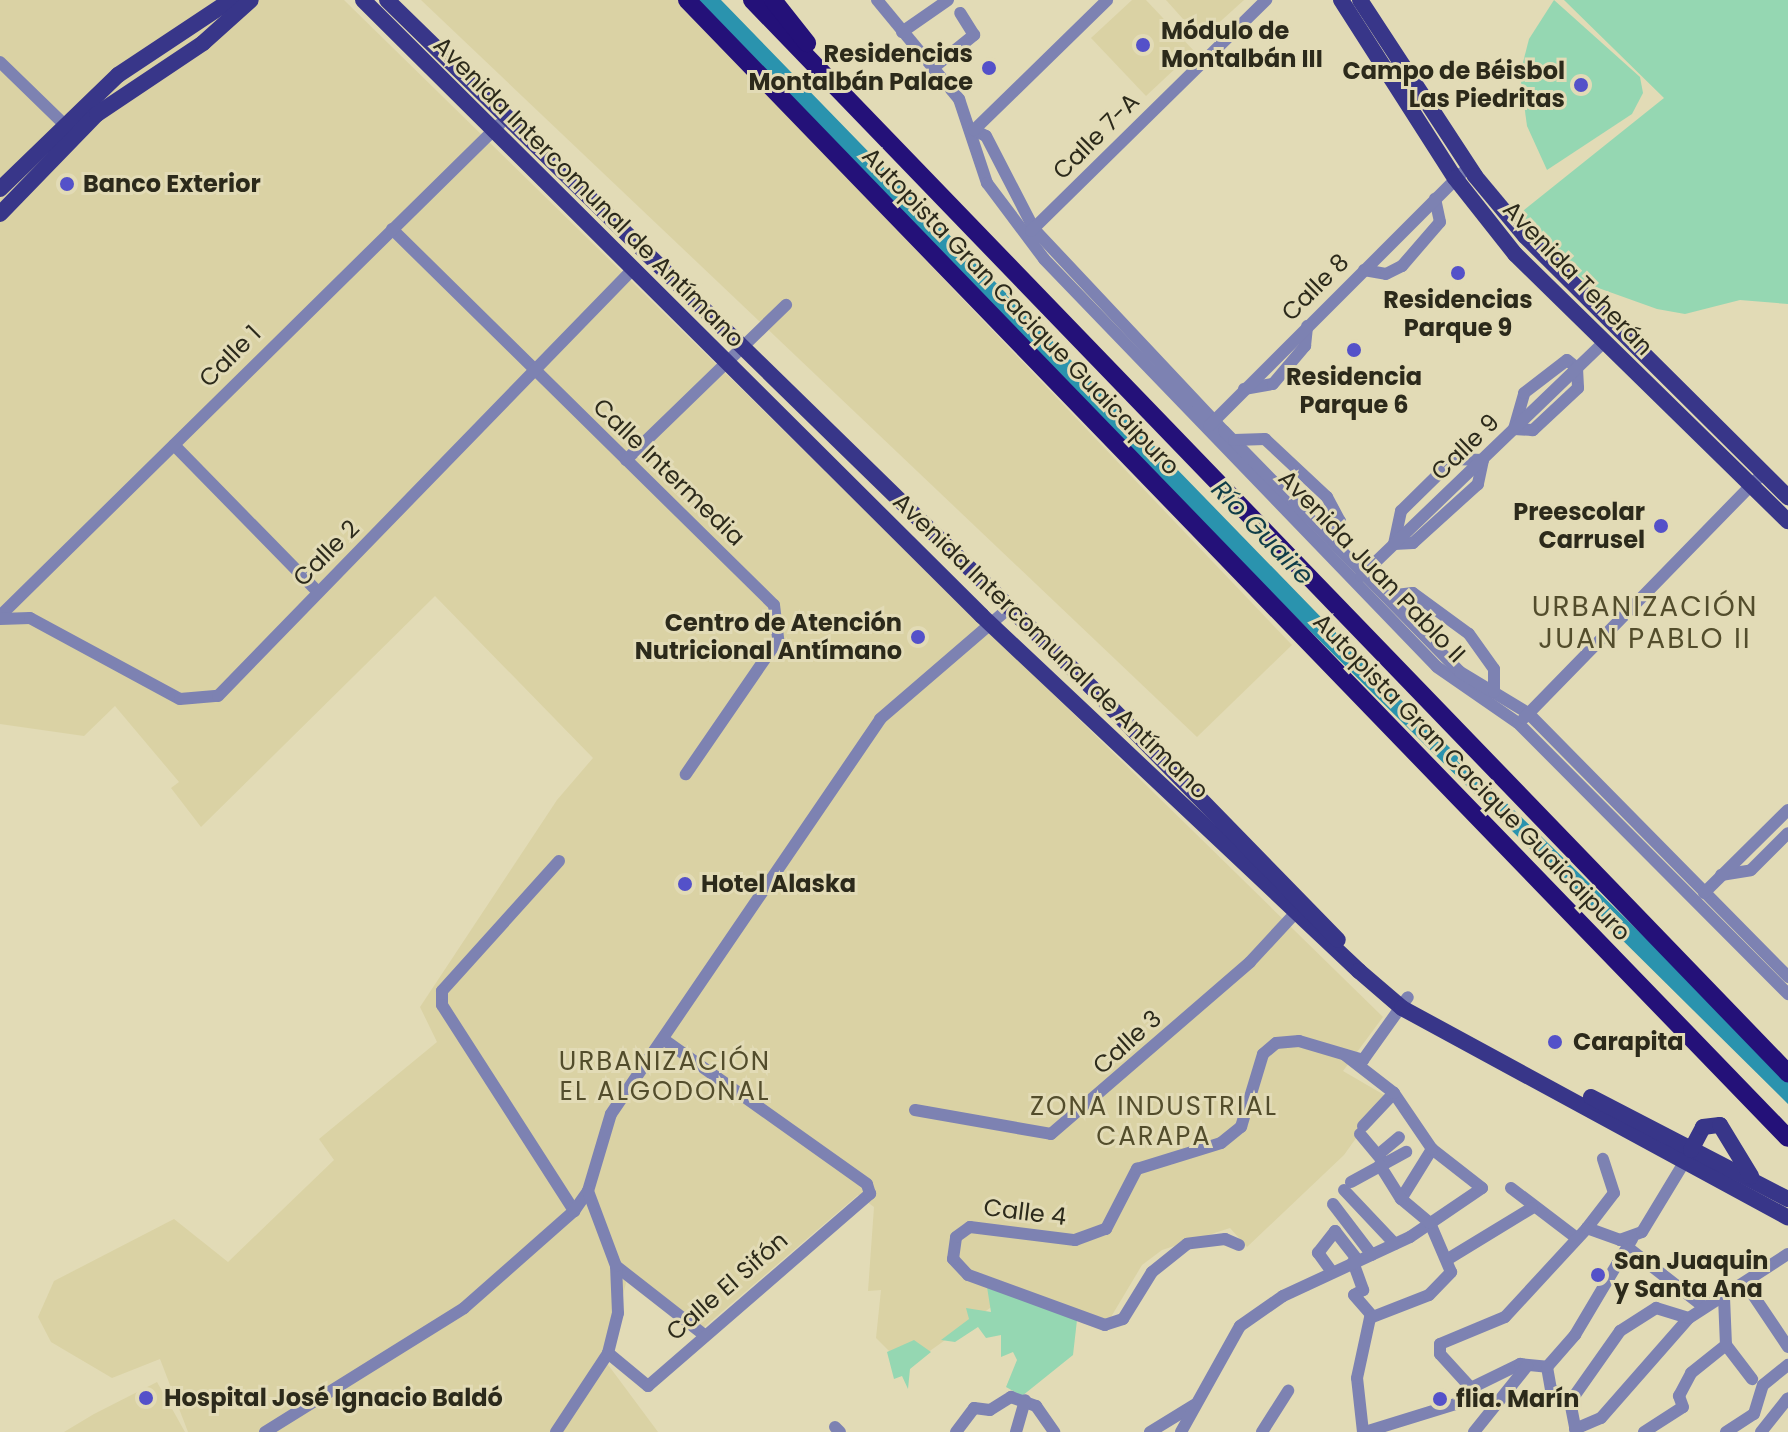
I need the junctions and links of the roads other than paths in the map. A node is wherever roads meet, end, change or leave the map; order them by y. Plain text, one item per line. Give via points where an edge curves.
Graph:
1 (231, 0) edge
2 (251, 0) edge
3 (363, 0) edge
4 (687, 0) edge
5 (752, 0) edge
6 (773, 0) edge
7 (877, 0) edge
8 (948, 0) edge
9 (1107, 0) edge
10 (1266, 0) edge
11 (1341, 0) edge
12 (1360, 0) edge
13 (381, 3) edge
14 (960, 13) dead end
15 (902, 32) junction
16 (0, 62) edge
17 (444, 66) junction
18 (933, 68) junction
19 (848, 100) junction
20 (508, 116) junction
21 (69, 129) junction
22 (494, 130) junction
23 (974, 130) junction
24 (1468, 166) junction
25 (1455, 178) junction
26 (0, 189) edge
27 (1435, 199) junction
28 (0, 214) edge
29 (392, 229) junction
30 (1030, 232) junction
31 (634, 268) junction
32 (1364, 270) junction
33 (786, 305) dead end
34 (1603, 343) junction
35 (741, 351) junction
36 (726, 365) junction
37 (1577, 368) junction
38 (536, 373) junction
39 (1210, 424) junction
40 (1514, 429) junction
41 (1234, 440) junction
42 (174, 445) junction
43 (626, 460) junction
44 (1483, 460) junction
45 (1757, 479) junction
46 (1788, 497) edge
47 (1788, 521) edge
48 (1334, 541) junction
49 (1394, 544) junction
50 (1361, 577) junction
51 (317, 591) junction
52 (1388, 596) junction
53 (1009, 608) junction
54 (0, 618) edge
55 (992, 625) junction
56 (1494, 692) junction
57 (1523, 718) junction
58 (686, 774) dead end
59 (1788, 810) edge
60 (1788, 833) edge
61 (559, 861) dead end
62 (1721, 875) junction
63 (1703, 893) junction
64 (1298, 910) junction
65 (1788, 977) edge
66 (1788, 994) edge
67 (1405, 1003) junction
68 (663, 1039) junction
69 (1345, 1055) junction
70 (1788, 1073) edge
71 (1394, 1093) junction
72 (915, 1110) dead end
73 (1399, 1137) dead end
74 (1788, 1138) edge
75 (1432, 1149) junction
76 (1406, 1152) dead end
77 (1688, 1156) junction
78 (1603, 1159) dead end
79 (1381, 1161) junction
80 (1751, 1176) junction
81 (1511, 1188) dead end
82 (588, 1191) junction
83 (1401, 1199) junction
84 (1788, 1199) edge
85 (1333, 1204) dead end
86 (1532, 1208) junction
87 (574, 1211) junction
88 (1788, 1218) edge
89 (1430, 1223) junction
90 (1587, 1228) junction
91 (1574, 1236) junction
92 (1395, 1244) junction
93 (1631, 1244) junction
94 (1239, 1245) dead end
95 (1788, 1254) edge
96 (1372, 1255) junction
97 (1448, 1259) junction
98 (1356, 1261) junction
99 (616, 1266) junction
100 (1332, 1272) junction
101 (1745, 1283) junction
102 (1724, 1297) junction
103 (1704, 1307) junction
104 (1372, 1316) junction
105 (1689, 1318) junction
106 (703, 1334) junction
107 (1726, 1345) junction
108 (1788, 1347) edge
109 (608, 1353) junction
110 (1788, 1365) edge
111 (1527, 1366) junction
112 (1547, 1367) junction
113 (1752, 1379) dead end
114 (1471, 1388) junction
115 (1288, 1391) dead end
116 (1788, 1398) edge
117 (1025, 1400) junction
118 (1570, 1402) junction
119 (1194, 1405) junction
120 (1393, 1427) edge
121 (1576, 1430) edge
122 (265, 1432) edge
123 (556, 1432) edge
124 (956, 1432) edge
125 (1016, 1432) edge
126 (1054, 1432) edge
127 (1150, 1432) edge
128 (1181, 1432) edge
129 (1262, 1432) edge
130 (1364, 1432) edge
131 (1474, 1432) edge
132 (1644, 1432) edge
133 (1726, 1432) edge
134 (1761, 1432) edge

1 - 21 main road via 118,75
2 - 21 main road
3 - 17 main road, Avenida Intercomunal de Antímano
4 - 74 highway, Autopista Gran Cacique Guaicaipuro
5 - 19 highway, Autopista Gran Cacique Guaicaipuro
6 - 19 highway
7 - 15 street, Avenida Juan Pablo II
8 - 15 street
9 - 23 street
10 - 30 street, Calle 7-A
11 - 25 main road, Avenida Teherán
12 - 24 main road, Avenida Teherán
13 - 17 main road
14 - 18 street via 974,35
15 - 18 street, Avenida Juan Pablo II
16 - 21 street
17 - 20 main road, Avenida Intercomunal de Antímano
17 - 22 main road, Avenida Intercomunal de Antímano
18 - 23 street, Avenida Juan Pablo II
19 - 70 highway, Autopista Gran Cacique Guaicaipuro
20 - 22 street, Calle 1
20 - 35 main road, Avenida Intercomunal de Antímano
21 - 26 main road
21 - 28 main road
22 - 29 street, Calle 1
22 - 31 main road, Avenida Intercomunal de Antímano
23 - 30 street, Avenida Juan Pablo II via 986,136
23 - 30 street, Avenida Juan Pablo II via 987,183
24 - 25 street, Calle 8
24 - 45 main road, Avenida Teherán via 1571,285
25 - 27 street, Calle 8
25 - 34 main road, Avenida Teherán via 1515,254
27 - 32 street, Calle 8
27 - 32 street via 1440,222 1402,266 1386,274
29 - 38 street, Calle Intermedia
29 - 42 street, Calle 1
30 - 39 street, Avenida Juan Pablo II
31 - 36 main road, Avenida Intercomunal de Antímano
31 - 38 street, Calle 2
32 - 39 street, Calle 8
33 - 35 street
34 - 37 street, Calle 9
34 - 45 main road, Avenida Teherán
35 - 36 street
35 - 53 main road, Avenida Intercomunal de Antímano
36 - 43 street
36 - 55 main road, Avenida Intercomunal de Antímano
37 - 40 street, Calle 9
37 - 40 street via 1561,362 1524,393
38 - 43 street, Calle Intermedia
38 - 51 street, Calle 2
39 - 41 street, Avenida Juan Pablo II
39 - 50 street, Avenida Juan Pablo II
40 - 44 street, Calle 9
41 - 48 street, Avenida Juan Pablo II
41 - 48 street via 1265,439 1327,497 1340,521
42 - 51 street
42 - 54 street, Calle 1
43 - 58 street, Calle Intermedia via 774,605 780,626 778,640
44 - 49 street, Calle 9
44 - 49 street via 1454,459 1401,511
45 - 46 main road, Avenida Teherán
45 - 47 main road, Avenida Teherán
45 - 57 street
48 - 50 street, Avenida Juan Pablo II
49 - 50 street, Calle 9
50 - 52 street, Avenida Juan Pablo II
50 - 57 street, Avenida Juan Pablo II via 1437,667
51 - 54 street, Calle 2 via 246,669 204,702 180,699 30,618
52 - 56 street, Avenida Juan Pablo II via 1460,672
52 - 56 street via 1413,593 1469,634 1494,669
53 - 55 street
53 - 64 main road, Avenida Intercomunal de Antímano
55 - 64 main road, Avenida Intercomunal de Antímano
55 - 68 street via 880,719
56 - 57 street, Avenida Juan Pablo II
57 - 63 street, Avenida Juan Pablo II
59 - 62 street
60 - 62 street via 1751,870
61 - 87 street via 442,991 442,1005
62 - 63 street
63 - 65 street, Avenida Juan Pablo II
63 - 66 street, Avenida Juan Pablo II
64 - 67 main road, Avenida Intercomunal de Antímano
64 - 72 street, Calle 3 via 1051,1134
67 - 69 street via 1373,1053 1363,1060
67 - 77 main road, Avenida Intercomunal de Antímano
68 - 82 street via 611,1114
68 - 106 street, Calle El Sifón via 867,1184 870,1194
69 - 71 street
69 - 94 street, Calle 4 via 1299,1041 1276,1043 1263,1054 1241,1127 1221,1143 1137,1169 1116,1216 1092,1236 970,1227 956,1237 953,1253 968,1275 1105,1325 1123,1319 1152,1272 1187,1244 1225,1239
71 - 75 street
71 - 79 street via 1361,1130
73 - 79 street
75 - 83 street
75 - 89 street via 1482,1188
76 - 79 street
77 - 80 main road, Avenida Intercomunal de Antímano
77 - 80 main road via 1703,1127 1720,1125
77 - 88 main road, Avenida Intercomunal de Antímano
77 - 93 street via 1651,1224
78 - 90 street via 1614,1193
79 - 83 street
79 - 92 street via 1347,1186
80 - 84 main road, Avenida Intercomunal de Antímano
81 - 86 street
82 - 87 street
82 - 99 street
83 - 89 street
85 - 96 street
86 - 91 street
86 - 97 street
87 - 122 street via 464,1308
89 - 92 street
89 - 97 street
90 - 91 street
90 - 93 street
91 - 114 street via 1505,1317 1440,1344 1440,1354
92 - 96 street
93 - 103 street
93 - 112 street
95 - 101 street
96 - 98 street
97 - 104 street via 1443,1287
98 - 100 street
98 - 100 street via 1335,1231 1318,1253
98 - 104 street via 1363,1290 1354,1295
99 - 106 street
99 - 109 street via 618,1313
100 - 119 street via 1240,1326
101 - 102 street
101 - 108 street
102 - 103 street
102 - 107 street
103 - 105 street
104 - 130 street via 1357,1378
105 - 118 street via 1656,1308 1631,1322
105 - 121 street via 1601,1418
106 - 109 street, Calle El Sifón via 648,1386
107 - 113 street
107 - 132 street via 1691,1373 1679,1396 1683,1407
109 - 123 street
110 - 133 street via 1763,1385 1754,1414
111 - 112 street
111 - 114 street
111 - 131 street
112 - 118 street via 1551,1389
114 - 120 street via 1451,1410
115 - 129 street
116 - 134 street
117 - 124 street via 1011,1397 990,1410 974,1408
117 - 125 street
117 - 126 street
118 - 121 street
119 - 127 street
119 - 128 street
120 - 130 street

